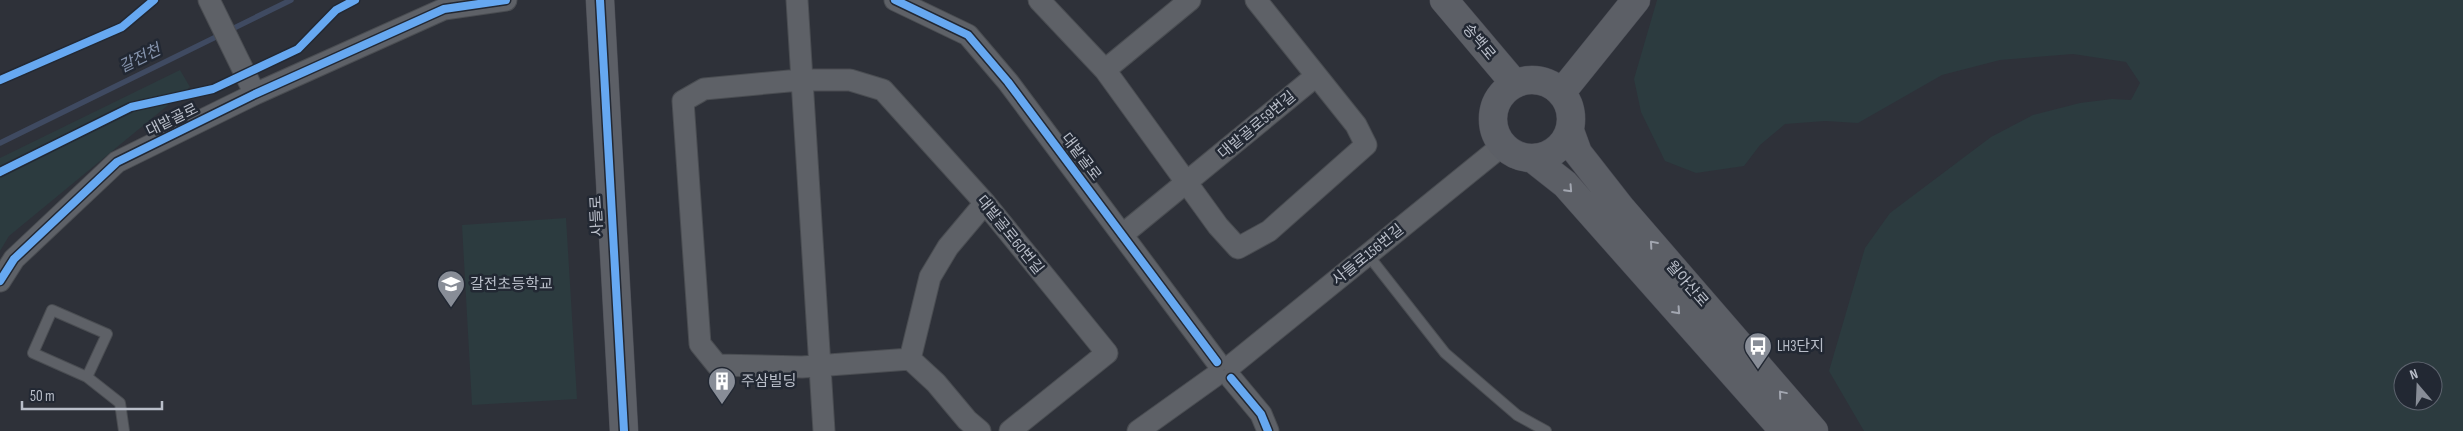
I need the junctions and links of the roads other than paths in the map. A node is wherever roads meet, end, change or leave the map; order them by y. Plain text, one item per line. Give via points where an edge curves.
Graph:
1 (209, 0) edge
2 (506, 0) edge
3 (600, 0) edge
4 (797, 0) edge
5 (895, 0) edge
6 (1039, 0) edge
7 (1190, 0) edge
8 (1256, 0) edge
9 (1444, 0) edge
10 (1636, 0) edge
11 (1105, 70) junction
12 (1316, 76) junction
13 (800, 80) junction
14 (1515, 84) junction
15 (1562, 93) junction
16 (255, 94) junction
17 (1570, 131) junction
18 (1503, 145) junction
19 (1532, 158) junction
20 (1187, 183) junction
21 (985, 203) junction
22 (1122, 235) junction
23 (1368, 256) junction
24 (0, 281) edge
25 (910, 359) junction
26 (819, 366) junction
27 (1224, 370) junction
28 (87, 377) junction
29 (124, 431) edge
30 (624, 431) edge
31 (824, 431) edge
32 (980, 431) edge
33 (1010, 431) edge
34 (1138, 431) edge
35 (1268, 431) edge
36 (1546, 431) edge
37 (1784, 431) edge
38 (1814, 431) edge

1 - 16 street
2 - 16 street, 대밭골로 via 444,9
3 - 30 main road, 사들로
4 - 13 street
5 - 22 street, 대밭골로 via 968,35 1008,82
6 - 11 street
7 - 11 street
8 - 12 street
9 - 14 main road, 송백로
10 - 15 main road
11 - 20 street
12 - 20 street, 대밭골로59번길
12 - 20 street via 1356,125 1366,145 1269,231 1238,248
13 - 21 street, 대밭골로60번길 via 850,80 883,90
13 - 26 street
13 - 26 street, 대밭골로60번길 via 704,90 682,101 700,344 717,365
14 - 15 main road via 1534,80 1554,86
14 - 18 main road via 1495,107 1494,127
15 - 17 main road via 1571,111
16 - 24 street, 대밭골로 via 116,162 14,259
17 - 19 main road via 1550,154
38 -> 17 main road, 월아산로 via 1621,208 1578,153
18 - 19 main road via 1520,156
18 - 23 street, 사들로156번길
19 -> 37 main road via 1565,184
20 - 22 street, 대밭골로59번길
21 - 25 street via 948,247 930,277
21 - 33 street, 대밭골로60번길 via 1106,353
22 - 27 street, 대밭골로
23 - 27 street, 사들로156번길
23 - 36 lane via 1445,353 1517,415
25 - 26 street, 대밭골로60번길
25 - 32 street via 936,382
26 - 31 street
27 - 34 street, 사들로156번길
27 - 35 street, 대밭골로 via 1261,414
28 - 28 lane via 33,353 52,310 107,334
28 - 29 lane via 120,403

